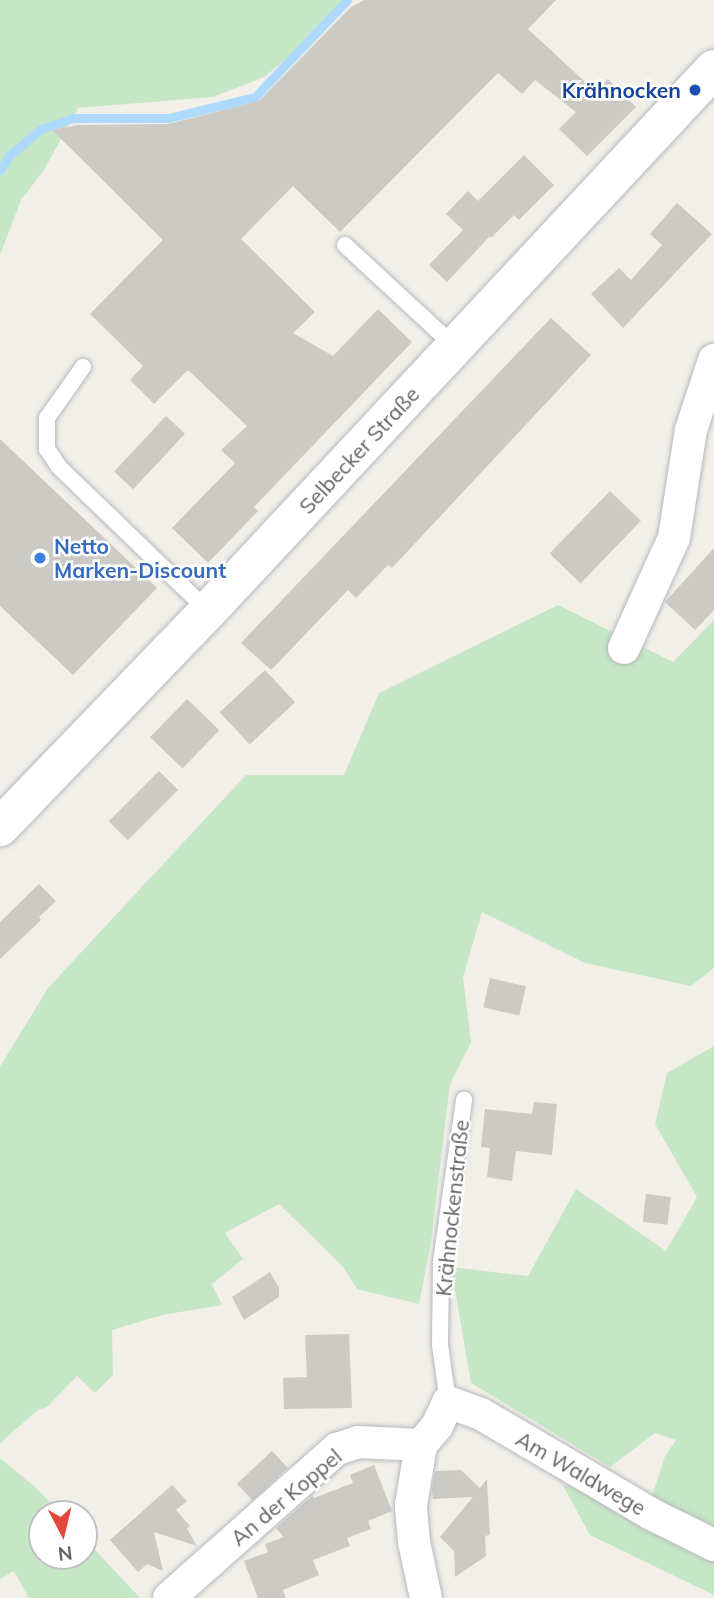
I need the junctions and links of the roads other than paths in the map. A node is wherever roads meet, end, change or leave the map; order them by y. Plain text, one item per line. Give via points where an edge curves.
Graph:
1 (714, 69) edge
2 (345, 245) dead end
3 (456, 347) junction
4 (714, 360) edge
5 (83, 367) dead end
6 (208, 611) junction
7 (624, 648) dead end
8 (0, 827) edge
9 (464, 1100) dead end
10 (448, 1402) junction
11 (421, 1444) junction
12 (714, 1545) edge
13 (169, 1598) edge
14 (426, 1598) edge

1 - 3 main road, Selbecker Straße
2 - 3 lane
3 - 6 main road, Selbecker Straße
4 - 7 street via 691,430 674,538
5 - 6 lane via 47,418 47,449 59,467
6 - 8 main road, Selbecker Straße
9 - 10 lane, Krähnockenstraße via 441,1262 440,1345
10 - 11 street via 438,1426
10 - 12 street, Am Waldwege via 481,1414 653,1515
11 - 13 street, An der Koppel via 358,1442 337,1448
11 - 14 street via 411,1505

